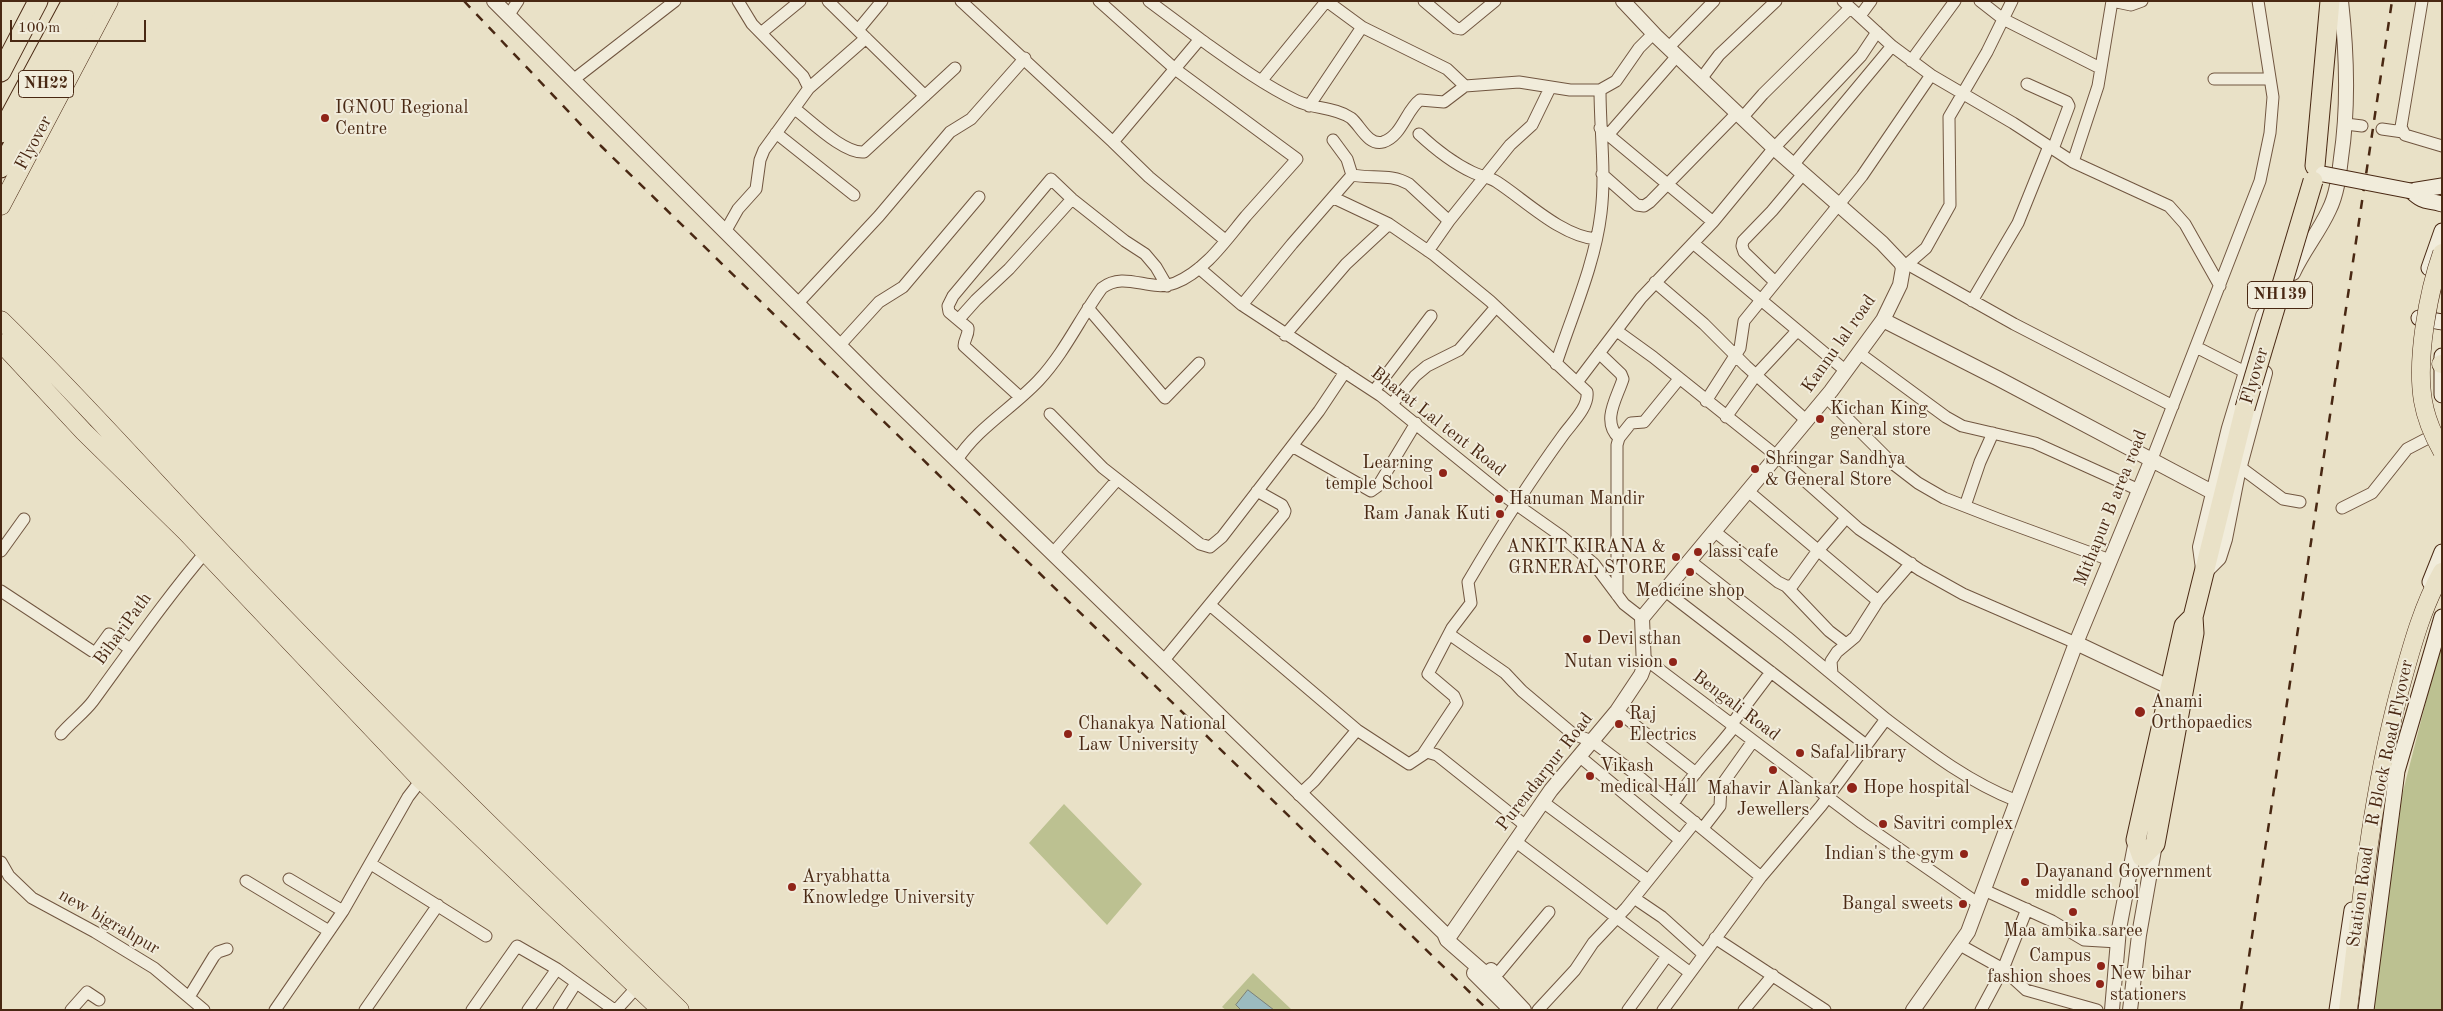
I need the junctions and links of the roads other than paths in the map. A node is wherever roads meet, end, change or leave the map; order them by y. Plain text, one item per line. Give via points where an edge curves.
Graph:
1 (28, 1) edge
2 (38, 1) edge
3 (72, 1) edge
4 (90, 1) edge
5 (109, 1) edge
6 (494, 1) edge
7 (518, 1) edge
8 (675, 1) edge
9 (738, 1) edge
10 (800, 1) edge
11 (828, 1) edge
12 (882, 1) edge
13 (961, 1) edge
14 (1098, 1) edge
15 (1149, 1) edge
16 (1424, 1) edge
17 (1494, 1) edge
18 (1714, 1) edge
19 (1776, 1) edge
20 (1871, 1) edge
21 (1955, 1) edge
22 (1980, 1) edge
23 (2012, 1) edge
24 (2112, 1) edge
25 (2142, 1) edge
26 (2258, 1) edge
27 (2330, 1) edge
28 (2341, 1) edge
29 (2422, 1) edge
30 (1625, 2) edge
31 (1846, 4) edge
32 (508, 16) junction
33 (1860, 16) junction
34 (2003, 19) junction
35 (1362, 27) junction
36 (1877, 32) junction
37 (760, 33) junction
38 (862, 34) junction
39 (1654, 34) junction
40 (1200, 39) junction
41 (1892, 46) junction
42 (1, 51) edge
43 (1673, 52) junction
44 (1025, 58) junction
45 (1911, 61) junction
46 (955, 68) dead end
47 (2100, 68) junction
48 (1175, 69) junction
49 (1, 72) edge
50 (1931, 75) junction
51 (1701, 79) junction
52 (2214, 79) dead end
53 (2270, 79) junction
54 (573, 80) junction
55 (1262, 80) junction
56 (2027, 84) dead end
57 (1465, 86) junction
58 (809, 88) junction
59 (1550, 88) junction
60 (1600, 90) junction
61 (1962, 94) junction
62 (925, 96) junction
63 (1309, 106) junction
64 (795, 109) junction
65 (1740, 115) junction
66 (2346, 124) junction
67 (2362, 126) dead end
68 (2382, 129) dead end
69 (1604, 132) junction
70 (2403, 132) junction
71 (1, 133) edge
72 (776, 133) junction
73 (1419, 134) dead end
74 (1333, 140) dead end
75 (1113, 142) junction
76 (2442, 146) edge
77 (2051, 147) junction
78 (1774, 148) junction
79 (2073, 162) junction
80 (1, 168) edge
81 (1798, 170) junction
82 (2317, 173) junction
83 (1602, 174) junction
84 (1352, 175) junction
85 (1484, 177) junction
86 (1668, 184) junction
87 (2442, 186) edge
88 (2411, 190) junction
89 (854, 195) dead end
90 (979, 198) dead end
91 (1334, 198) junction
92 (1072, 199) junction
93 (1837, 204) junction
94 (2442, 204) edge
95 (1, 206) edge
96 (1448, 221) junction
97 (1713, 222) junction
98 (1389, 224) junction
99 (2442, 231) edge
100 (725, 232) junction
101 (1596, 239) junction
102 (1225, 240) junction
103 (1693, 243) junction
104 (1428, 250) junction
105 (2442, 253) edge
106 (1906, 267) junction
107 (1199, 268) junction
108 (2289, 281) junction
109 (1655, 282) junction
110 (1775, 282) junction
111 (1167, 286) junction
112 (2220, 286) junction
113 (2442, 288) edge
114 (1760, 300) junction
115 (1972, 301) junction
116 (797, 304) junction
117 (1242, 305) junction
118 (1496, 307) junction
119 (1088, 308) junction
120 (1431, 316) dead end
121 (2419, 318) junction
122 (959, 319) junction
123 (1, 320) edge
124 (1883, 320) junction
125 (2442, 322) edge
126 (1616, 331) junction
127 (1797, 331) junction
128 (1285, 335) junction
129 (1, 343) edge
130 (839, 346) junction
131 (2196, 347) junction
132 (1859, 352) junction
133 (1599, 353) junction
134 (1736, 356) junction
135 (2441, 362) edge
136 (1199, 364) dead end
137 (1556, 364) junction
138 (1846, 371) junction
139 (1345, 372) junction
140 (2245, 372) junction
141 (1756, 375) junction
142 (1679, 378) junction
143 (1578, 381) junction
144 (1374, 391) junction
145 (2442, 395) edge
146 (1020, 397) junction
147 (1826, 397) junction
148 (1706, 401) junction
149 (1392, 404) junction
150 (2173, 406) junction
151 (1050, 414) dead end
152 (1726, 417) junction
153 (1807, 421) junction
154 (1416, 423) junction
155 (2436, 432) edge
156 (1993, 433) junction
157 (1620, 438) junction
158 (1292, 446) junction
159 (2442, 451) edge
160 (1778, 457) junction
161 (2152, 459) junction
162 (956, 460) junction
163 (2442, 463) edge
164 (2240, 467) junction
165 (1117, 480) junction
166 (2139, 490) junction
167 (1257, 491) junction
168 (1749, 492) junction
169 (2214, 492) junction
170 (2300, 502) dead end
171 (1516, 504) junction
172 (1965, 506) junction
173 (2342, 508) dead end
174 (1846, 518) junction
175 (24, 519) dead end
176 (1714, 531) junction
177 (209, 548) junction
178 (1, 550) edge
179 (1818, 551) junction
180 (2442, 552) edge
181 (1053, 553) junction
182 (1689, 560) junction
183 (2110, 560) junction
184 (1911, 564) junction
185 (2442, 572) edge
186 (2204, 573) junction
187 (1786, 586) junction
188 (1664, 590) junction
189 (1, 591) edge
190 (1617, 595) junction
191 (2442, 596) edge
192 (1878, 600) junction
193 (1210, 605) junction
194 (2442, 617) edge
195 (1642, 618) junction
196 (1449, 634) junction
197 (2076, 643) junction
198 (1846, 644) junction
199 (130, 648) junction
200 (1644, 658) junction
201 (1164, 660) junction
202 (1771, 672) junction
203 (1832, 674) junction
204 (2176, 690) junction
205 (1618, 711) junction
206 (1886, 719) junction
207 (1733, 726) junction
208 (1357, 730) junction
209 (61, 734) dead end
210 (1753, 741) junction
211 (1592, 742) junction
212 (1866, 745) junction
213 (1423, 754) junction
214 (1579, 756) junction
215 (1696, 773) junction
216 (421, 780) junction
217 (1299, 795) junction
218 (1828, 796) junction
219 (2154, 799) junction
220 (2017, 801) junction
221 (456, 802) junction
222 (1543, 802) junction
223 (1673, 804) junction
224 (1699, 825) junction
225 (1526, 826) junction
226 (1680, 840) junction
227 (1515, 841) junction
228 (2155, 844) junction
229 (2139, 849) junction
230 (1, 862) edge
231 (371, 864) junction
232 (1761, 877) junction
233 (289, 878) dead end
234 (1648, 880) junction
235 (246, 882) dead end
236 (1984, 890) junction
237 (1634, 898) junction
238 (1979, 904) junction
239 (438, 905) junction
240 (2027, 908) junction
241 (343, 911) junction
242 (568, 911) junction
243 (1549, 912) dead end
244 (1617, 917) junction
245 (329, 931) junction
246 (1448, 935) junction
247 (486, 936) dead end
248 (1715, 938) junction
249 (2118, 942) junction
250 (1960, 945) junction
251 (227, 949) dead end
252 (1703, 954) junction
253 (1667, 956) junction
254 (1478, 963) junction
255 (557, 969) junction
256 (2003, 969) junction
257 (1688, 972) junction
258 (1496, 975) junction
259 (1773, 975) junction
260 (576, 983) junction
261 (636, 987) junction
262 (189, 996) junction
263 (100, 1000) dead end
264 (673, 1009) edge
265 (71, 1010) edge
266 (204, 1010) edge
267 (275, 1010) edge
268 (365, 1010) edge
269 (472, 1010) edge
270 (528, 1010) edge
271 (559, 1010) edge
272 (1511, 1010) edge
273 (1524, 1010) edge
274 (1537, 1010) edge
275 (1628, 1010) edge
276 (1662, 1010) edge
277 (1744, 1010) edge
278 (1825, 1010) edge
279 (1913, 1010) edge
280 (1981, 1010) edge
281 (2097, 1010) edge
282 (2112, 1010) edge
283 (2130, 1010) edge
284 (2337, 1010) edge
285 (2348, 1010) edge
286 (2360, 1010) edge
287 (2366, 1010) edge

1 - 42 highway, NH22
2 - 49 highway, NH22
3 - 71 highway, Flyover / NH22
4 - 80 highway, Flyover / NH22
5 - 95 main road, Flyover
6 - 32 street
7 - 32 street
8 - 54 street
9 - 37 street
10 - 37 street
11 - 38 street
12 - 38 street
13 - 44 street
14 - 48 street
15 - 40 street
16 - 17 street via 1461,29
18 - 43 street
19 - 51 street via 1719,55
20 - 33 street
21 - 45 street
22 - 34 street
23 - 34 street
24 - 25 street via 2130,6
24 - 47 street
26 - 53 street, Mithapur B area road
27 - 82 highway, Flyover / NH139
28 - 66 street via 2347,54
29 - 70 street via 2402,118
30 - 39 street
31 - 33 street
31 - 65 street
32 - 54 street
33 - 36 street
34 - 47 street
34 - 61 street
35 - 55 street via 1332,3 1324,4
35 - 57 street via 1435,62
35 - 63 street
36 - 41 street
36 - 78 street via 1861,56
37 - 58 street via 803,76
38 - 58 street
38 - 62 street
39 - 43 street
39 - 60 street via 1639,48 1616,81
40 - 48 street
40 - 55 street
41 - 45 street
41 - 81 street
43 - 51 street
43 - 69 street
44 - 75 street
44 - 116 street via 971,119 950,132 879,216
45 - 50 street
46 - 62 street
47 - 79 street via 2098,86
48 - 75 street
48 - 102 street via 1297,159
50 - 61 street
50 - 93 street via 1862,176
51 - 65 street
52 - 53 street
53 - 112 street, Mithapur B area road via 2270,133 2260,181
54 - 100 street
55 - 63 street
56 - 77 street via 2067,102 2069,106
57 - 59 street via 1519,82
57 - 63 street via 1444,102 1420,100 1406,121 1384,142 1371,140 1352,118
58 - 64 street
59 - 60 street
59 - 85 street via 1532,125 1510,145
60 - 69 street
61 - 77 street
61 - 106 street via 1951,110 1948,123 1950,204 1926,248
62 - 64 street via 864,152 844,146
64 - 72 street
65 - 78 street
65 - 86 street
66 - 67 street
66 - 108 street via 2338,180 2329,210
68 - 70 street
69 - 83 street
69 - 86 street
70 - 76 street via 2405,136
72 - 89 street
72 - 100 street via 760,160 756,189 738,209
73 - 85 street via 1456,163
74 - 84 street via 1347,159
75 - 102 street via 1149,177
77 - 79 street
77 - 115 street via 2018,223
78 - 81 street
78 - 97 street
79 - 112 street via 2160,201 2177,213
81 - 93 street
81 - 110 street via 1772,211 1743,241 1744,252
82 - 88 main road, bridge
82 - 186 highway, Flyover / NH139, bridge via 2245,408
83 - 86 street via 1637,205 1644,206 1650,202
83 - 101 street via 1602,208
84 - 91 street
84 - 96 street via 1402,180
85 - 96 street
85 - 101 street via 1499,183 1577,236
86 - 97 street
87 - 88 main road
88 - 94 main road via 2431,204
90 - 130 street via 903,287 878,302
91 - 98 street
91 - 117 street
92 - 111 street via 1145,254
92 - 122 street
92 - 122 street via 1051,179 949,301 949,312
93 - 106 street
93 - 110 street
96 - 104 street
97 - 103 street
98 - 104 street
98 - 128 street via 1346,264
99 - 121 main road via 2428,271
100 - 116 street
101 - 137 street
102 - 107 street
103 - 109 street
103 - 114 street
104 - 118 street
105 - 159 main road, bridge via 2430,298 2422,400
106 - 115 street
106 - 124 street, Kannu lal road
107 - 111 street
107 - 117 street, Bharat Lal tent Road
108 - 140 street via 2263,316
108 - 164 street
109 - 126 street
109 - 134 street
110 - 114 street
111 - 119 street via 1115,280 1102,288
112 - 131 street, Mithapur B area road
113 - 155 main road via 2431,378
114 - 127 street
114 - 134 street via 1744,321
115 - 150 street
116 - 130 street
117 - 128 street, Bharat Lal tent Road
118 - 137 street
118 - 149 street via 1458,350 1427,366
119 - 136 street via 1165,398
119 - 146 street via 1058,358
120 - 144 street
121 - 125 main road
121 - 155 main road via 2416,394 2423,424
122 - 146 street via 968,328 964,346
123 - 177 main road via 48,366
124 - 132 street, Kannu lal road
124 - 161 street
126 - 133 street
126 - 142 street
127 - 138 street
127 - 141 street
128 - 139 street, Bharat Lal tent Road
129 - 177 main road via 84,432
130 - 162 street
131 - 140 street
131 - 150 street, Mithapur B area road
132 - 138 street, Kannu lal road
132 - 156 street via 1955,423
133 - 143 street
133 - 157 street via 1623,379 1610,422
134 - 141 street
134 - 148 street
135 - 145 main road
137 - 143 street
138 - 147 street, Kannu lal road
139 - 144 street, Bharat Lal tent Road
139 - 158 street
140 - 169 street
141 - 152 street
141 - 153 street
142 - 148 street
142 - 157 street via 1648,419 1632,423
143 - 171 street via 1587,392 1587,400
144 - 149 street, Bharat Lal tent Road
146 - 162 street
147 - 153 street, Kannu lal road
147 - 172 street via 1900,471 1944,498
148 - 152 street
149 - 154 street, Bharat Lal tent Road
150 - 161 street, Mithapur B area road
151 - 165 street
152 - 160 street
153 - 160 street, Kannu lal road
154 - 158 street via 1378,486 1371,491
154 - 171 street, Bharat Lal tent Road
155 - 163 main road
155 - 173 street via 2408,449 2372,493
156 - 166 street via 2035,443
156 - 172 street
157 - 190 street via 1616,453
158 - 167 street
160 - 168 street, Kannu lal road
160 - 174 street
161 - 166 street, Mithapur B area road
161 - 169 street
162 - 181 street
164 - 170 street via 2283,499
164 - 186 street via 2226,539 2219,558
165 - 167 street via 1205,547 1218,541
165 - 181 street
166 - 183 street, Mithapur B area road
167 - 193 street via 1282,505 1284,514
168 - 176 street, Kannu lal road
168 - 179 street
169 - 186 street via 2200,547
171 - 190 street, Bharat Lal tent Road via 1587,557
171 - 196 street via 1468,582 1471,603
172 - 183 street
174 - 179 street
174 - 184 street
175 - 178 street
176 - 182 street, Kannu lal road
176 - 187 street
177 - 199 street, BihariPath
177 - 216 main road
177 - 221 main road
179 - 187 street via 1792,586
179 - 192 street
180 - 284 main road via 2414,619 2381,733
181 - 201 street
182 - 188 street, Kannu lal road
182 - 203 street
183 - 197 street, Mithapur B area road
184 - 192 street
184 - 197 street via 1963,594
185 - 285 main road, R Block Road Flyover via 2419,623 2375,794
186 - 204 highway, NH139 via 2193,617 2194,633
187 - 198 street
188 - 195 street, Kannu lal road
188 - 202 street
189 - 199 street via 92,651 99,650 109,634
190 - 195 street, Bharat Lal tent Road
191 - 286 main road, R Block Road Flyover via 2407,705 2387,796
192 - 198 street via 1859,631
193 - 201 street
193 - 208 street
194 - 287 main road, Station Road via 2397,771
195 - 200 street, Purendarpur Road
196 - 211 street via 1505,673 1573,734
196 - 213 street via 1428,674 1454,696 1457,703
197 - 204 street
197 - 220 street, Mithapur B area road
198 - 203 street via 1831,662
199 - 209 street, BihariPath via 88,708
200 - 205 street, Purendarpur Road via 1641,675
200 - 207 street, Bengali Road
201 - 217 street
202 - 207 street
202 - 212 street
203 - 206 street
204 - 219 highway, NH139
205 - 211 street, Purendarpur Road
205 - 215 street
206 - 212 street
206 - 220 street via 1942,762 1986,788
207 - 210 street, Bengali Road
207 - 215 street
208 - 213 street via 1409,764
208 - 217 street
210 - 218 street, Bengali Road
210 - 224 street via 1720,786 1720,806
211 - 214 street, Purendarpur Road
211 - 223 street
212 - 218 street
213 - 225 street via 1437,755
214 - 222 street, Purendarpur Road
214 - 226 street
215 - 223 street
216 - 221 main road
216 - 231 street
217 - 246 street
218 - 232 street
218 - 238 street, Bengali Road via 1868,828
219 - 228 highway, NH139
219 - 229 highway, NH139
220 - 236 street, Mithapur B area road
221 - 242 main road
222 - 225 street, Purendarpur Road
222 - 234 street
223 - 224 street
224 - 226 street
224 - 232 street
225 - 227 street, Purendarpur Road
226 - 234 street
227 - 244 street
227 - 246 street, Purendarpur Road
228 - 229 highway
228 - 283 street
229 - 249 street
230 - 262 street, new bigrahpur via 9,876 32,898 147,964
231 - 239 street
231 - 241 street
232 - 248 street
233 - 241 street
234 - 237 street
235 - 245 street
236 - 238 street, Mithapur B area road
236 - 240 street
237 - 244 street
237 - 252 street via 1662,917
238 - 250 street, Mithapur B area road
239 - 247 street
239 - 268 street
240 - 249 street via 2084,940
240 - 256 street
241 - 245 street
242 - 261 main road
242 - 264 main road
243 - 258 street
244 - 253 street
244 - 274 street
245 - 267 street
246 - 254 street
248 - 252 street
248 - 259 street
249 - 282 street
250 - 256 street
250 - 279 street, Mithapur B area road
251 - 262 street via 214,956
252 - 257 street
253 - 257 street
253 - 275 street
254 - 258 street via 1487,976
254 - 272 street via 1468,966
255 - 260 street
255 - 269 street via 517,946
255 - 270 street
256 - 280 street
256 - 281 street via 2026,990
257 - 276 street
258 - 273 street
258 - 274 street
259 - 277 street
259 - 278 street
260 - 261 street via 613,1009 618,1008
260 - 271 street
261 - 264 main road
262 - 266 street, new bigrahpur
263 - 265 street via 87,992

